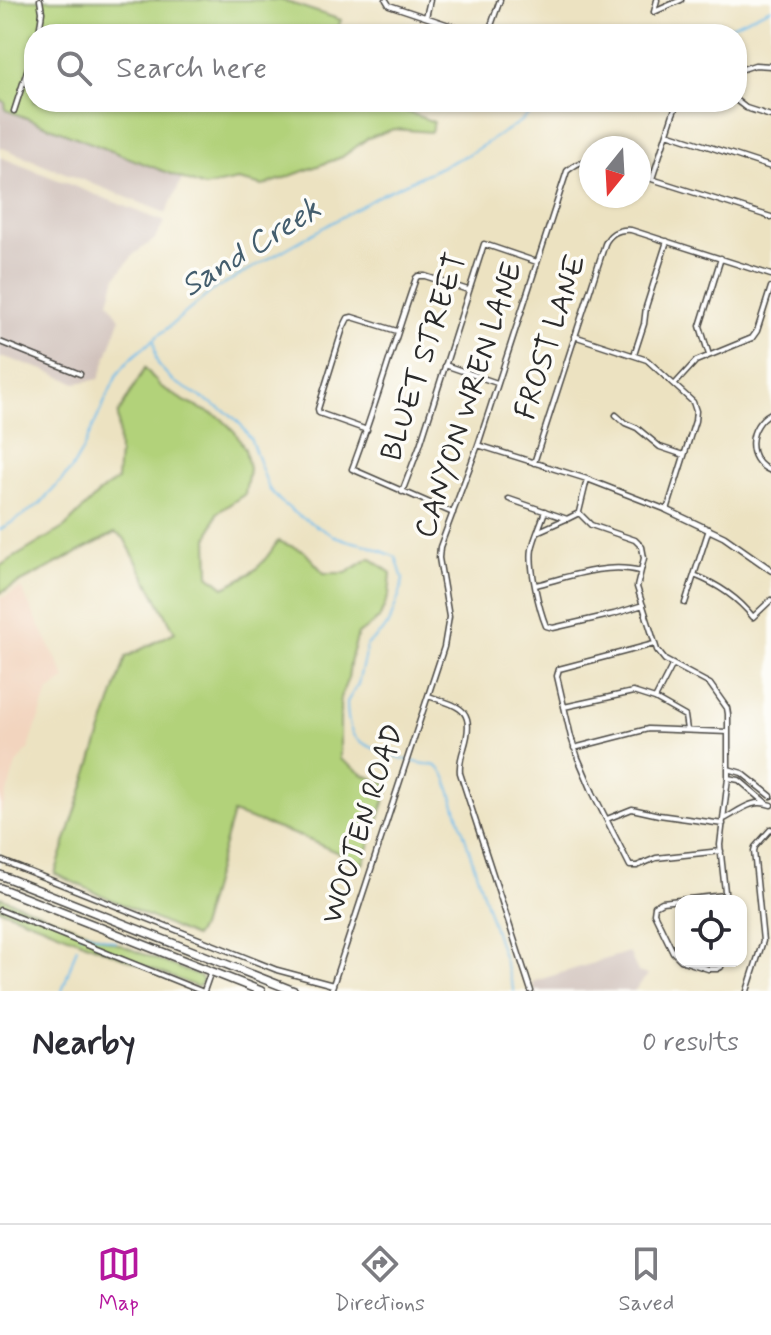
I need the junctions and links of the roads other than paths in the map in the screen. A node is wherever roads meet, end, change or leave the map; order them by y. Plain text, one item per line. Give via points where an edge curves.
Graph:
1 (40, 0) edge
2 (386, 0) edge
3 (430, 0) edge
4 (500, 0) edge
5 (657, 0) edge
6 (681, 0) edge
7 (425, 18) junction
8 (40, 24) edge
9 (444, 24) edge
10 (492, 24) edge
11 (771, 66) edge
12 (747, 68) edge
13 (24, 80) edge
14 (747, 108) edge
15 (14, 111) dead end
16 (674, 112) edge
17 (771, 116) edge
18 (667, 133) junction
19 (579, 164) edge
20 (771, 167) edge
21 (652, 179) joint
22 (771, 217) edge
23 (667, 241) junction
24 (721, 258) junction
25 (537, 262) junction
26 (771, 275) edge
27 (771, 287) edge
28 (468, 290) junction
29 (397, 331) junction
30 (574, 336) junction
31 (0, 342) edge
32 (634, 355) junction
33 (709, 355) junction
34 (445, 365) junction
35 (80, 374) dead end
36 (497, 383) junction
37 (675, 384) junction
38 (766, 407) dead end
39 (770, 413) edge
40 (616, 415) dead end
41 (367, 430) junction
42 (478, 445) junction
43 (684, 455) junction
44 (534, 463) junction
45 (771, 471) edge
46 (587, 479) junction
47 (402, 492) junction
48 (509, 499) dead end
49 (667, 510) junction
50 (545, 511) junction
51 (453, 513) junction
52 (579, 513) junction
53 (567, 519) junction
54 (709, 529) junction
55 (539, 531) junction
56 (771, 570) edge
57 (640, 571) junction
58 (694, 575) junction
59 (536, 585) junction
60 (771, 600) edge
61 (685, 603) dead end
62 (643, 605) junction
63 (654, 644) junction
64 (673, 664) junction
65 (436, 670) joint
66 (428, 696) junction
67 (655, 699) junction
68 (564, 707) junction
69 (687, 730) junction
70 (728, 732) junction
71 (574, 748) junction
72 (728, 769) junction
73 (728, 778) junction
74 (771, 796) edge
75 (769, 804) edge
76 (607, 819) junction
77 (723, 822) junction
78 (771, 829) edge
79 (721, 851) junction
80 (0, 860) edge
81 (0, 875) edge
82 (0, 888) edge
83 (726, 895) edge
84 (675, 901) edge
85 (0, 910) edge
86 (675, 954) edge
87 (211, 971) junction
88 (332, 988) edge
89 (203, 991) edge
90 (261, 991) edge
91 (294, 991) edge
92 (531, 991) edge
93 (747, 991) edge

1 - 8 street
2 - 7 street
3 - 7 street
4 - 10 street
5 - 6 street via 654,12
7 - 9 street
11 - 12 street
13 - 15 street
14 - 17 street
16 - 18 street
18 - 20 street
18 - 21 street
19 - 25 street, CANYON WREN LANE via 567,171
21 - 22 street
23 - 24 street
23 - 30 street, FROST LANE via 631,230 610,235
23 - 32 street
24 - 26 street
24 - 33 street via 701,322
25 - 28 street, BLUET STREET via 484,244
25 - 36 street, CANYON WREN LANE
27 - 33 street via 752,338
28 - 29 street via 418,276
28 - 34 street, BLUET STREET
29 - 41 street
29 - 41 street via 348,318 331,364 319,413
30 - 32 street
30 - 44 street, FROST LANE
31 - 35 street
32 - 37 street via 651,362
33 - 37 street
34 - 36 street
34 - 47 street, BLUET STREET
36 - 42 street, CANYON WREN LANE
37 - 43 street via 696,411
38 - 39 street
39 - 45 street via 760,422 752,448 762,467
40 - 43 street via 660,447
41 - 47 street via 352,469
42 - 44 street
42 - 51 street, CANYON WREN LANE
43 - 49 street
44 - 46 street
46 - 49 street
46 - 52 street
47 - 51 street
48 - 50 street
49 - 54 street
50 - 53 street
50 - 55 street
51 - 65 street, CANYON WREN LANE via 439,558 449,617
52 - 53 street
52 - 57 street via 591,525 644,546
53 - 55 street
54 - 56 street
54 - 58 street
55 - 59 street via 532,552
57 - 59 street via 598,570
57 - 62 street via 637,587
58 - 60 street via 729,594 753,617
58 - 61 street
59 - 62 street via 544,623 550,628
62 - 63 street
63 - 64 street
63 - 68 street via 559,669
64 - 67 street
64 - 70 street via 714,688 727,708
65 - 66 street, WOOTEN ROAD
66 - 88 street, WOOTEN ROAD
66 - 92 street via 460,708 469,721 460,773
67 - 68 street via 633,692
67 - 69 street via 685,716
68 - 71 street
69 - 70 street
69 - 71 street via 648,729
70 - 72 street
71 - 76 street
72 - 73 street
72 - 74 street via 742,773
73 - 75 street via 739,780
73 - 77 street
75 - 77 street via 743,807
76 - 77 street via 632,809
76 - 79 street via 633,867 656,858
77 - 79 street
78 - 93 street via 754,851 763,941
79 - 83 street
80 - 88 street
81 - 91 highway
82 - 87 highway
84 - 86 street via 662,902 654,913
85 - 89 street
87 - 89 street
87 - 90 highway

